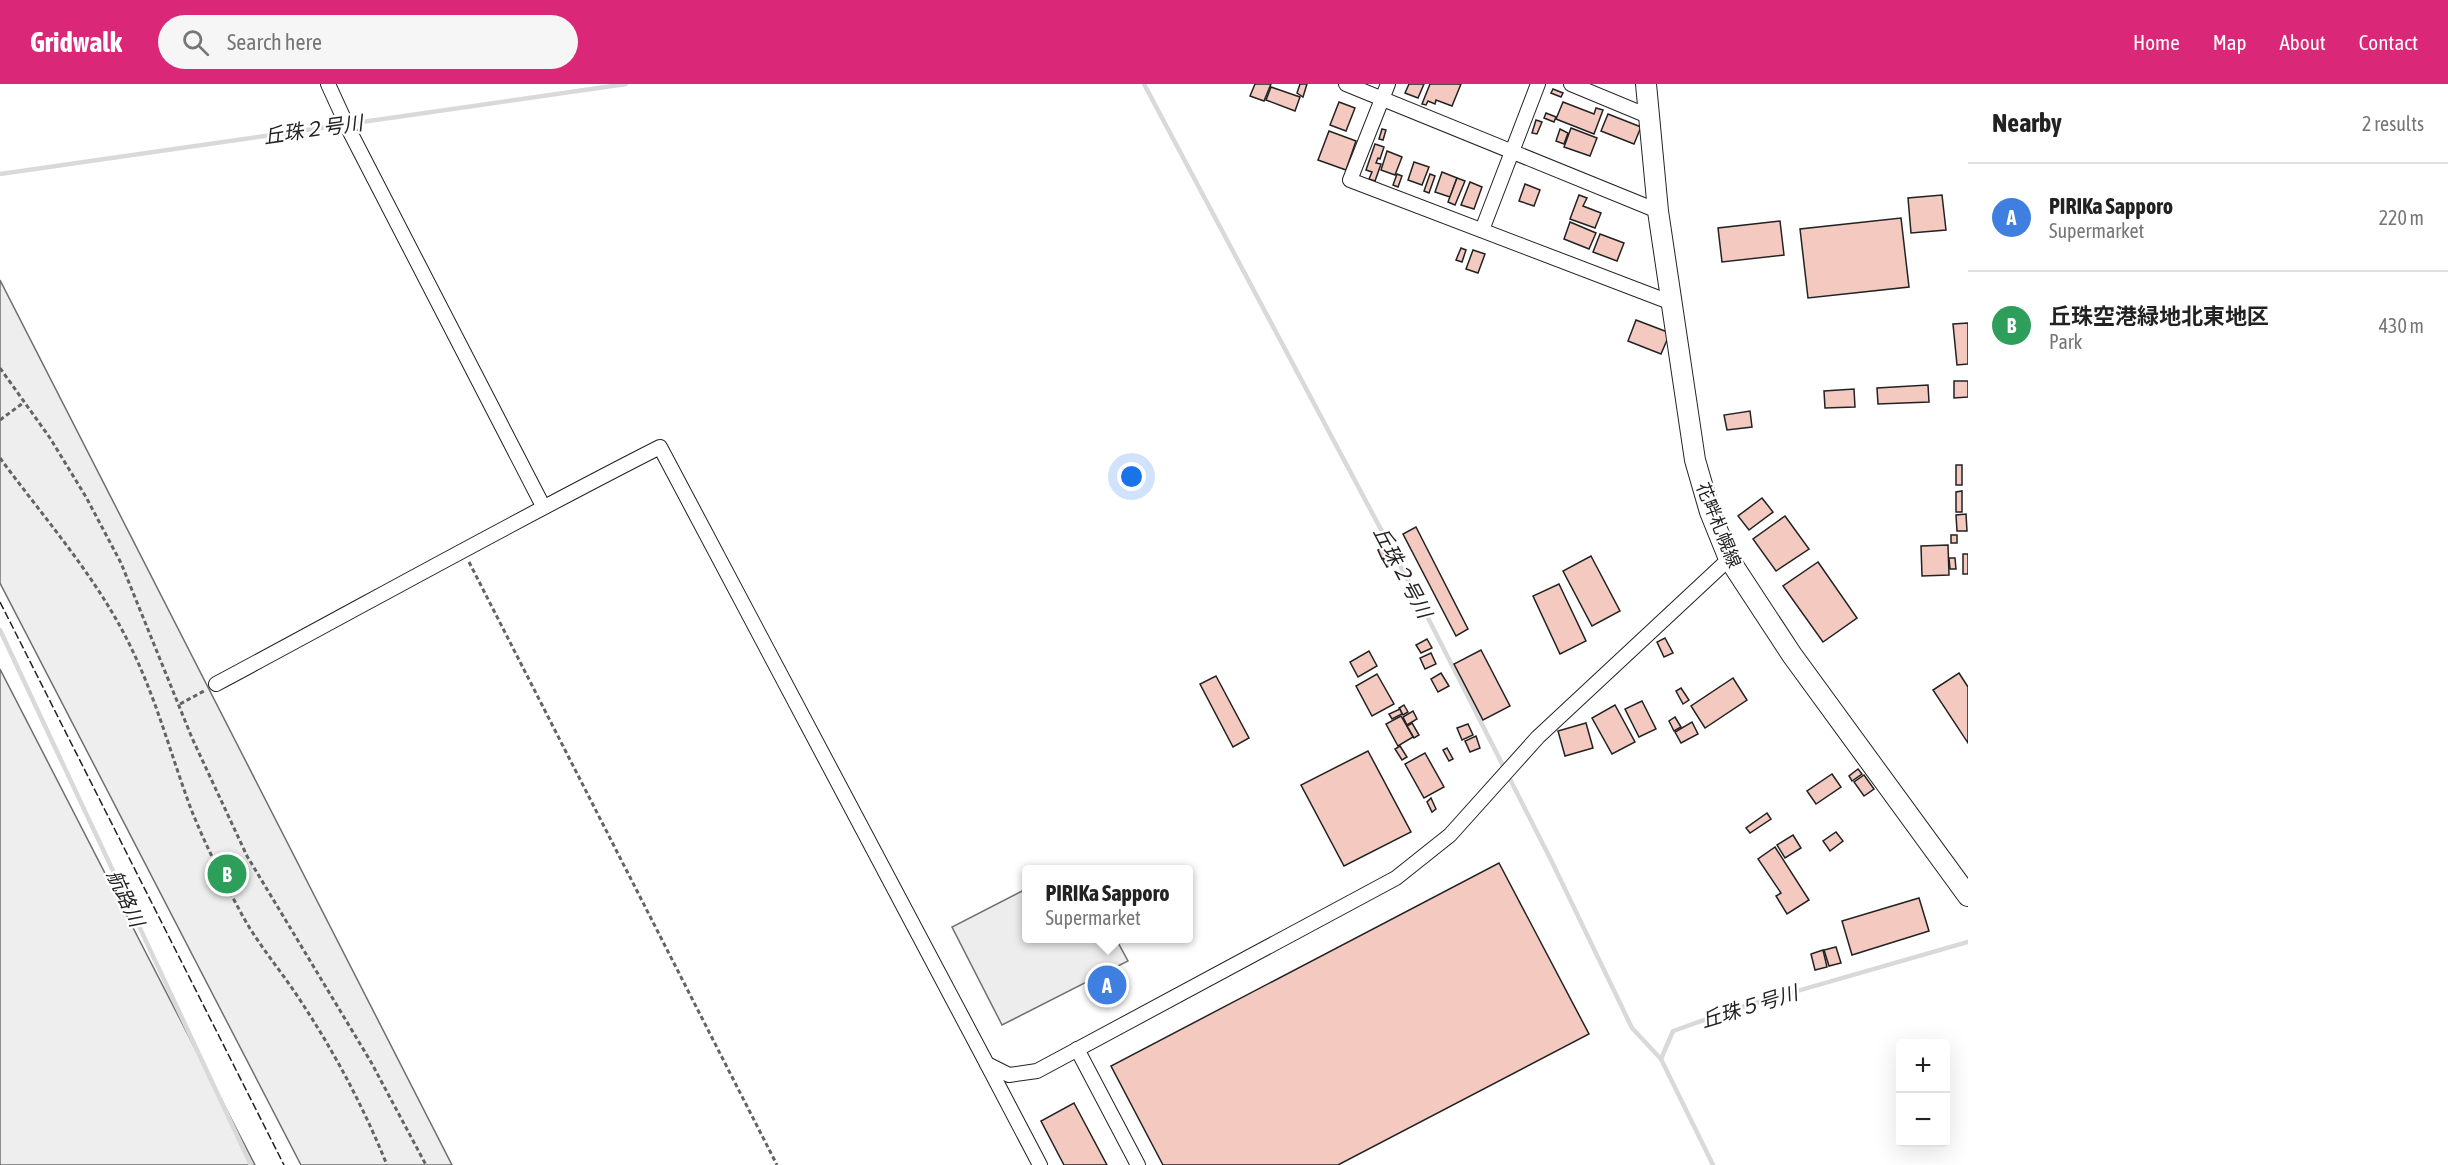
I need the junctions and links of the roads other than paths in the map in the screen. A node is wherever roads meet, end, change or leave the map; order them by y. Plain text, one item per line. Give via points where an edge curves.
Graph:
1 (328, 84) edge
2 (1346, 84) edge
3 (1388, 84) edge
4 (1538, 84) edge
5 (1571, 84) edge
6 (1646, 84) edge
7 (1382, 98) junction
8 (1648, 116) junction
9 (1512, 150) junction
10 (1658, 211) junction
11 (1482, 230) junction
12 (1672, 303) junction
13 (543, 506) junction
14 (1729, 559) junction
15 (216, 684) road end
16 (1968, 896) edge
17 (1077, 1049) junction
18 (987, 1064) junction
19 (1040, 1165) edge
20 (1138, 1165) edge

1 - 13 street
2 - 7 street
3 - 7 street
4 - 9 street
5 - 8 street
6 - 8 main road, 花畔札幌線
7 - 9 street
7 - 11 street via 1350,180
8 - 10 main road, 花畔札幌線
9 - 10 street
9 - 11 street
10 - 12 main road, 花畔札幌線
11 - 12 street
12 - 14 main road, 花畔札幌線 via 1695,460
13 - 15 street via 464,553
13 - 18 street via 660,447
14 - 16 main road, 花畔札幌線 via 1792,655
14 - 17 street via 1512,764 1450,835 1396,878
17 - 18 street via 1037,1071 1009,1075
17 - 20 street
18 - 19 street

